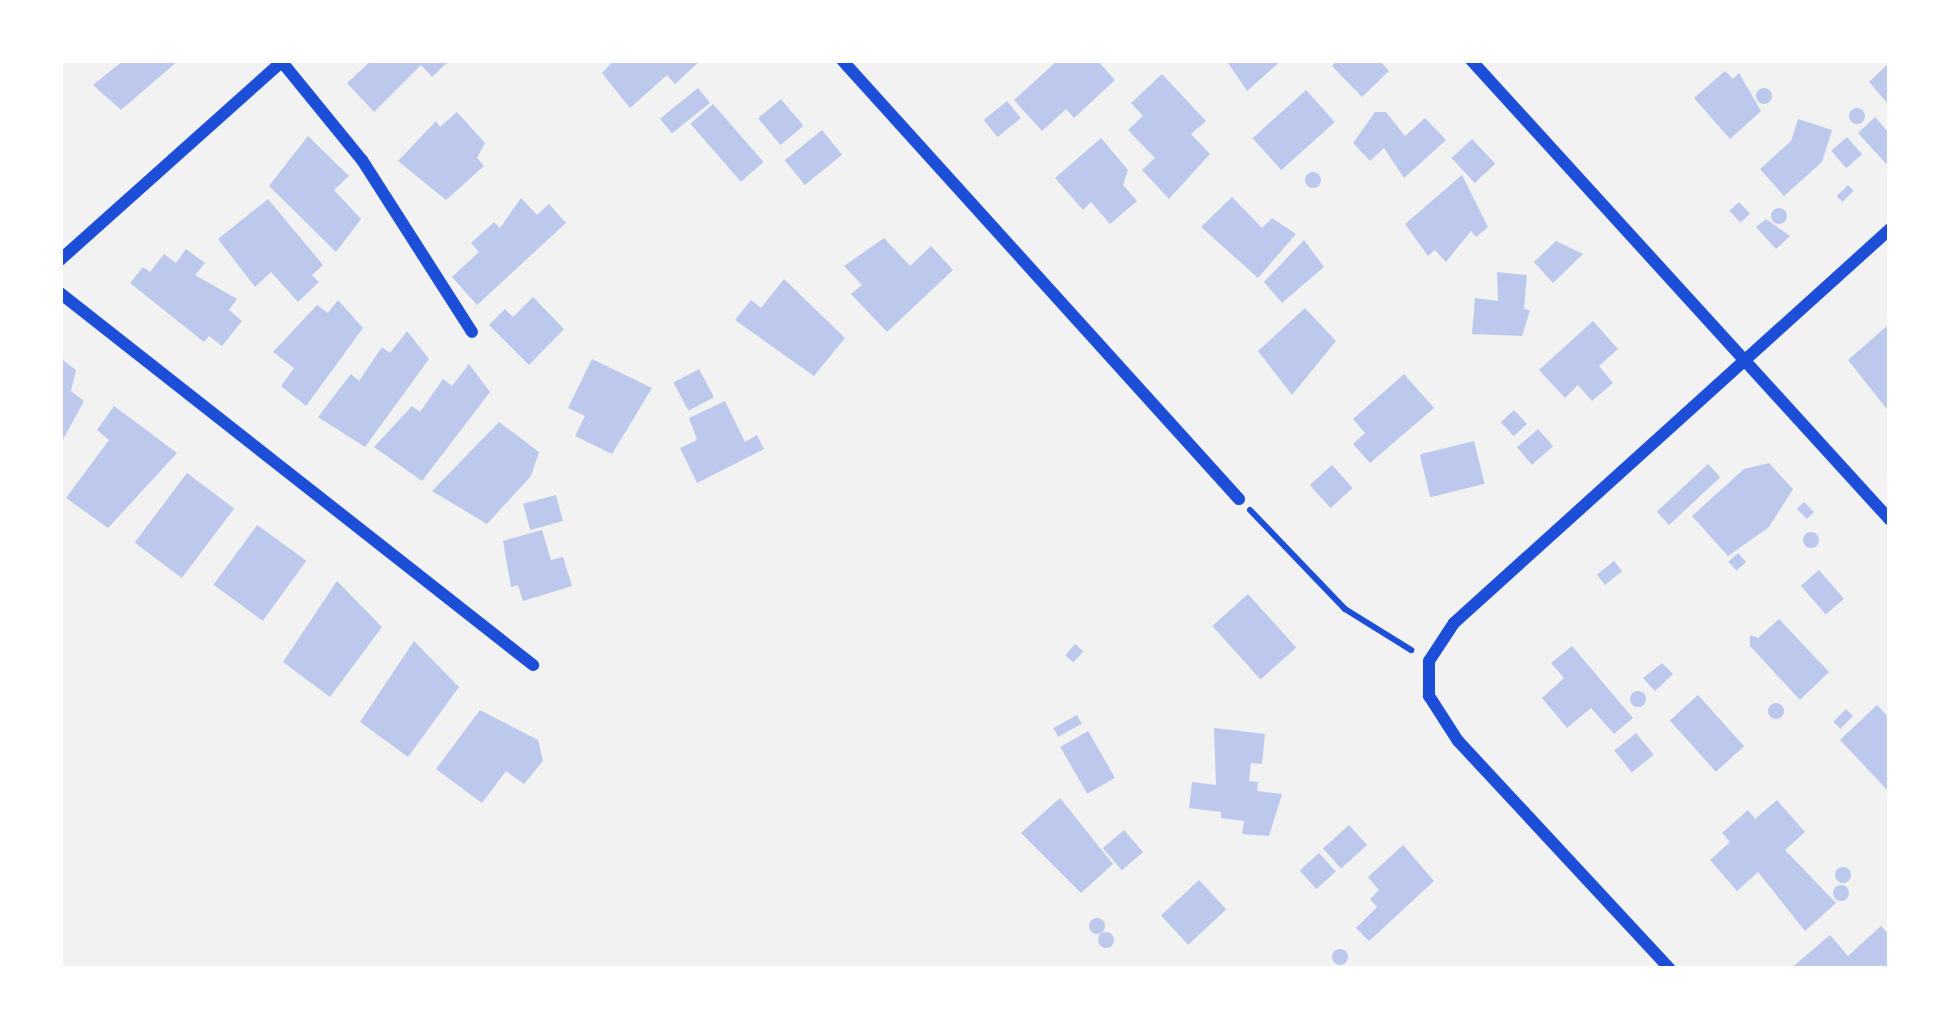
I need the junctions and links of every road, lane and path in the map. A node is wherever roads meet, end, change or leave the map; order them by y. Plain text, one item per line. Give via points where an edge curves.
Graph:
1 (842, 60) edge
2 (1471, 60) edge
3 (283, 61) edge
4 (1890, 229) edge
5 (60, 260) edge
6 (60, 293) edge
7 (472, 332) dead end
8 (1746, 360) junction
9 (1240, 499) joint
10 (1890, 520) edge
11 (1429, 661) junction
12 (532, 664) dead end
13 (1670, 969) edge

1 - 9 street
2 - 8 street
3 - 5 street
3 - 7 street via 362,160
4 - 8 street
6 - 12 street
8 - 10 street
8 - 11 street via 1454,623
9 - 11 path via 1345,609
11 - 13 street via 1429,696 1458,741

